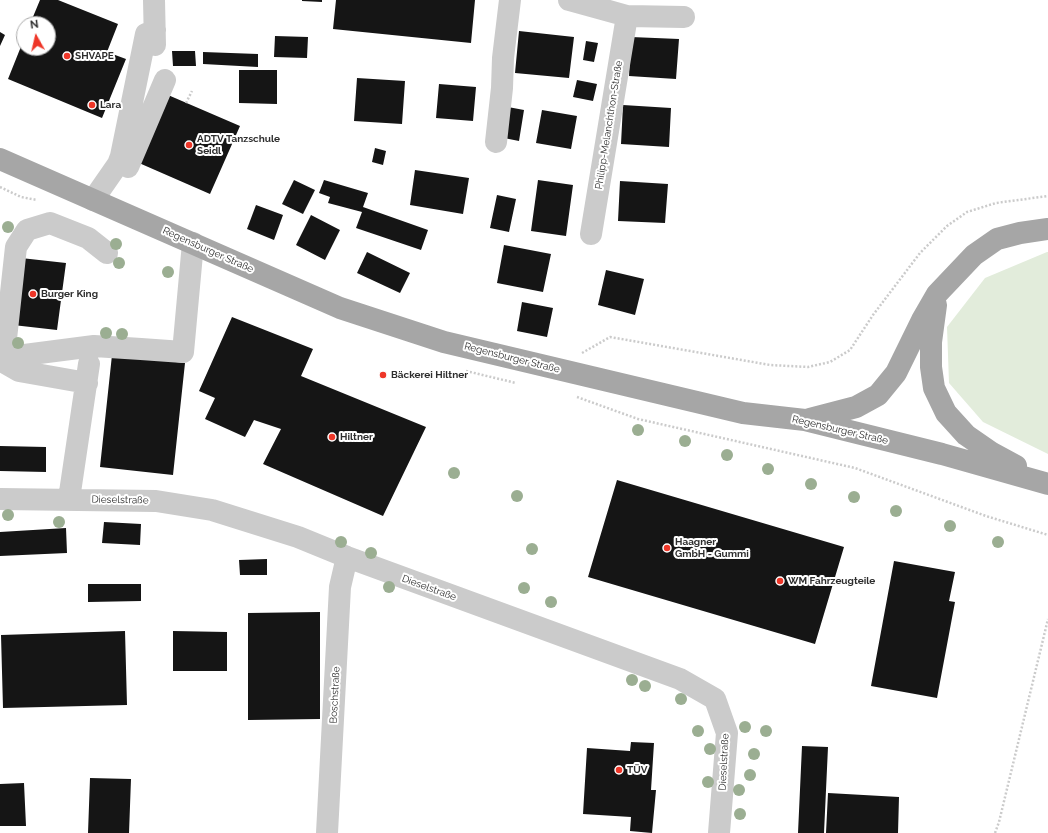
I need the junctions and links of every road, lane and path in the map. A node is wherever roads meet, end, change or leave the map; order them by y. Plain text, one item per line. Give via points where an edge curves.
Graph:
1 (154, 0) edge
2 (510, 0) edge
3 (568, 0) edge
4 (627, 16) junction
5 (684, 17) dead end
6 (165, 80) dead end
7 (192, 90) dead end
8 (186, 103) dead end
9 (496, 142) dead end
10 (0, 159) edge
11 (128, 168) dead end
12 (1048, 196) edge
13 (93, 200) junction
14 (1048, 230) edge
15 (591, 234) dead end
16 (193, 243) junction
17 (107, 253) dead end
18 (937, 294) junction
19 (576, 356) dead end
20 (1, 358) edge
21 (574, 396) dead end
22 (743, 413) junction
23 (805, 420) junction
24 (1048, 480) edge
25 (1048, 484) edge
26 (1048, 497) edge
27 (0, 499) edge
28 (69, 500) junction
29 (1048, 536) edge
30 (347, 558) junction
31 (1048, 619) edge
32 (327, 833) edge
33 (719, 833) edge
34 (995, 833) edge

1 - 13 street via 155,38 146,34 121,156
2 - 9 street
3 - 4 street
4 - 5 street
4 - 15 street, Philipp-Melanchthon-Straße
6 - 11 street
7 - 8 path
10 - 13 main road, Regensburger Straße
12 - 19 path via 996,204 968,212 947,226 920,253 850,350 830,362 808,367 770,365 610,337
13 - 16 main road, Regensburger Straße
14 - 18 main road via 997,239 974,255
16 - 20 street via 183,352 94,346
16 - 22 main road, Regensburger Straße via 340,308 444,342
17 - 20 street via 88,238 50,223 27,230 16,247
18 - 23 main road via 896,373 878,395 856,407
18 - 24 main road via 931,342 931,367 934,388 946,413 966,435 992,454
20 - 28 street via 20,371 88,374
21 - 29 path via 638,419 855,468
22 - 23 main road, Regensburger Straße
22 - 26 main road via 803,432
23 - 25 main road, Regensburger Straße via 942,454
27 - 28 street, Dieselstraße
28 - 30 street, Dieselstraße via 156,501 212,510 298,537
30 - 32 street, Boschstraße via 340,587
30 - 33 street, Dieselstraße via 680,679 715,699 727,734
31 - 34 path

